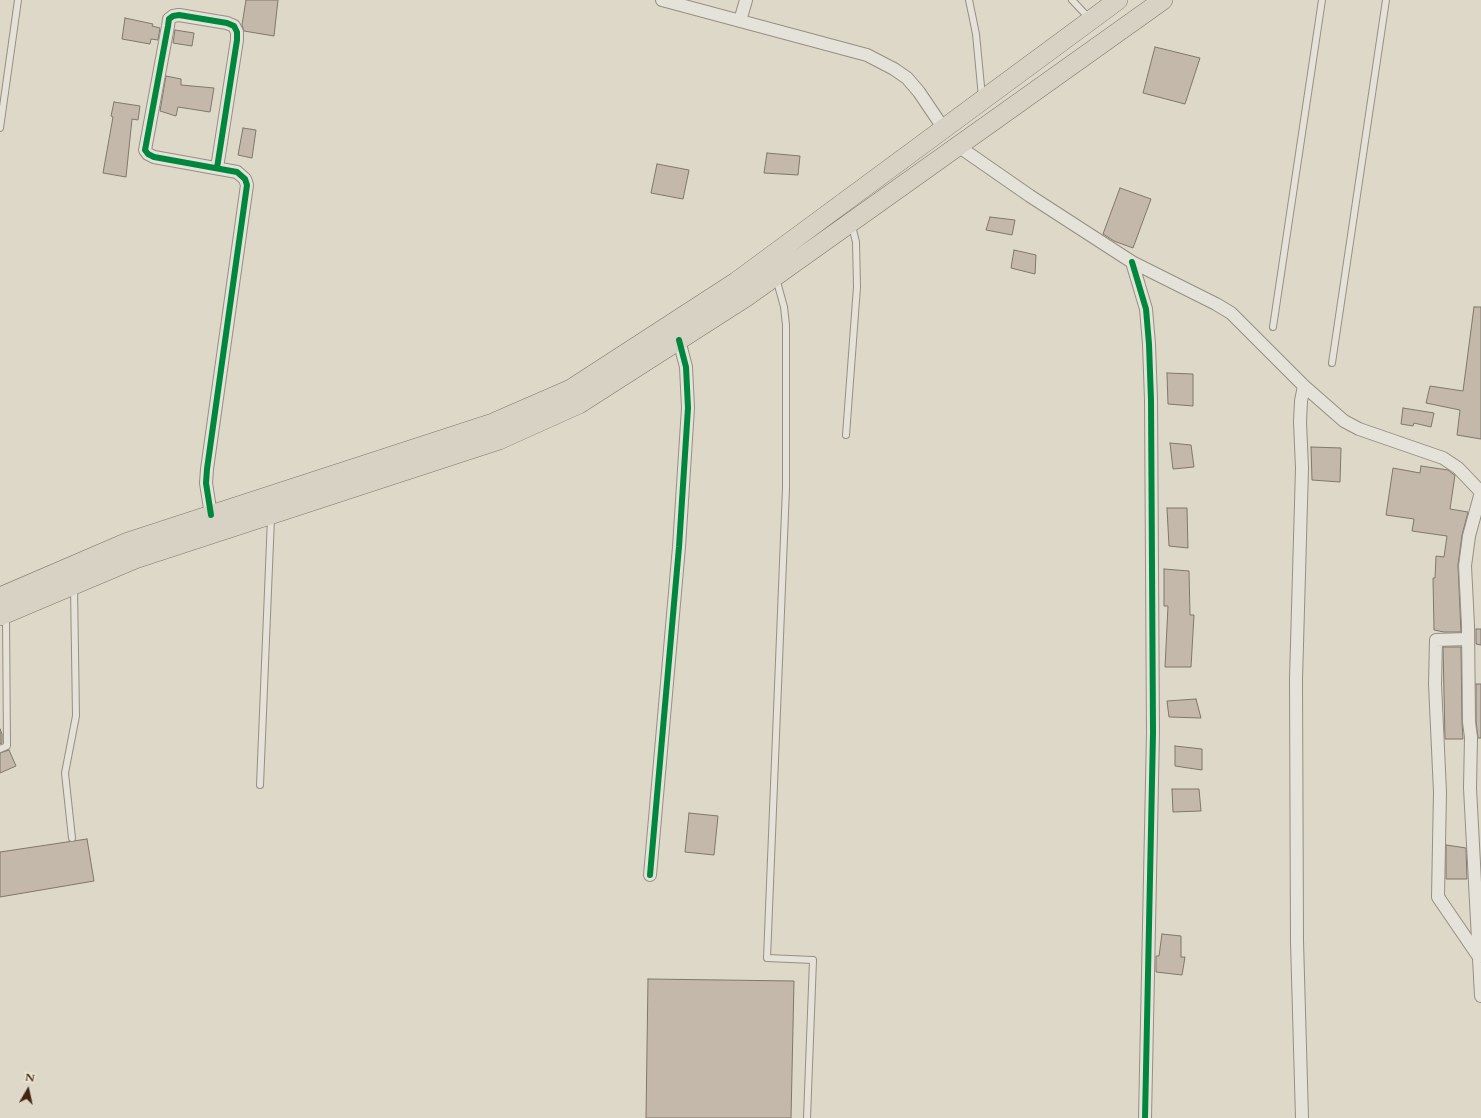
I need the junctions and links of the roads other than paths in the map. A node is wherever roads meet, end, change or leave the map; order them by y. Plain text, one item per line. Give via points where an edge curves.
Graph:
1 (18, 0) edge
2 (662, 0) edge
3 (746, 0) edge
4 (969, 0) edge
5 (1072, 0) edge
6 (1118, 0) edge
7 (1163, 0) edge
8 (1322, 0) edge
9 (1386, 0) edge
10 (681, 2) edge
11 (1091, 20) junction
12 (740, 21) junction
13 (983, 100) junction
14 (0, 128) edge
15 (944, 129) junction
16 (958, 146) junction
17 (217, 168) junction
18 (851, 222) junction
19 (1132, 262) junction
20 (775, 276) junction
21 (1273, 327) dead end
22 (679, 340) junction
23 (1332, 363) dead end
24 (1304, 386) junction
25 (846, 435) dead end
26 (1481, 492) edge
27 (271, 514) junction
28 (211, 515) junction
29 (74, 585) junction
30 (2, 609) edge
31 (1468, 639) junction
32 (0, 749) edge
33 (260, 785) dead end
34 (72, 838) dead end
35 (650, 875) dead end
36 (1479, 957) junction
37 (1481, 996) edge
38 (807, 1118) edge
39 (1145, 1118) edge
40 (1302, 1118) edge

1 - 14 lane
2 - 10 street
3 - 12 street
4 - 13 lane via 976,34
5 - 11 lane
6 - 11 highway
7 - 16 highway
8 - 21 lane
9 - 23 lane
10 - 12 street
11 - 13 highway
12 - 15 street via 867,55 894,69 907,78 919,92
13 - 15 highway
15 - 28 highway via 736,282 571,389 492,423
16 - 18 highway
16 - 19 street
17 - 17 street via 237,32 234,26 227,23 173,16 169,19 145,150 154,157
17 - 28 street via 242,175 247,185 207,470 206,483
18 - 20 highway
18 - 25 lane via 856,242 857,287
19 - 24 street via 1231,313
19 - 39 street via 1146,309 1151,400 1153,733
20 - 22 highway
20 - 38 lane via 786,325 786,481 767,958 813,960
22 - 27 highway via 579,404 499,440
22 - 35 street via 686,367 688,408 679,547
24 - 26 street via 1344,421 1359,430 1443,458 1458,468
24 - 40 street via 1300,422 1302,468 1296,679 1297,941
26 - 31 street via 1466,553
27 - 29 highway via 135,559
27 - 33 lane
28 - 30 highway via 128,542
29 - 30 highway
29 - 34 lane via 76,716 65,773
30 - 32 lane via 7,746
31 - 36 street via 1470,788
31 - 36 street via 1436,640 1435,684 1440,792 1438,897
36 - 37 street

